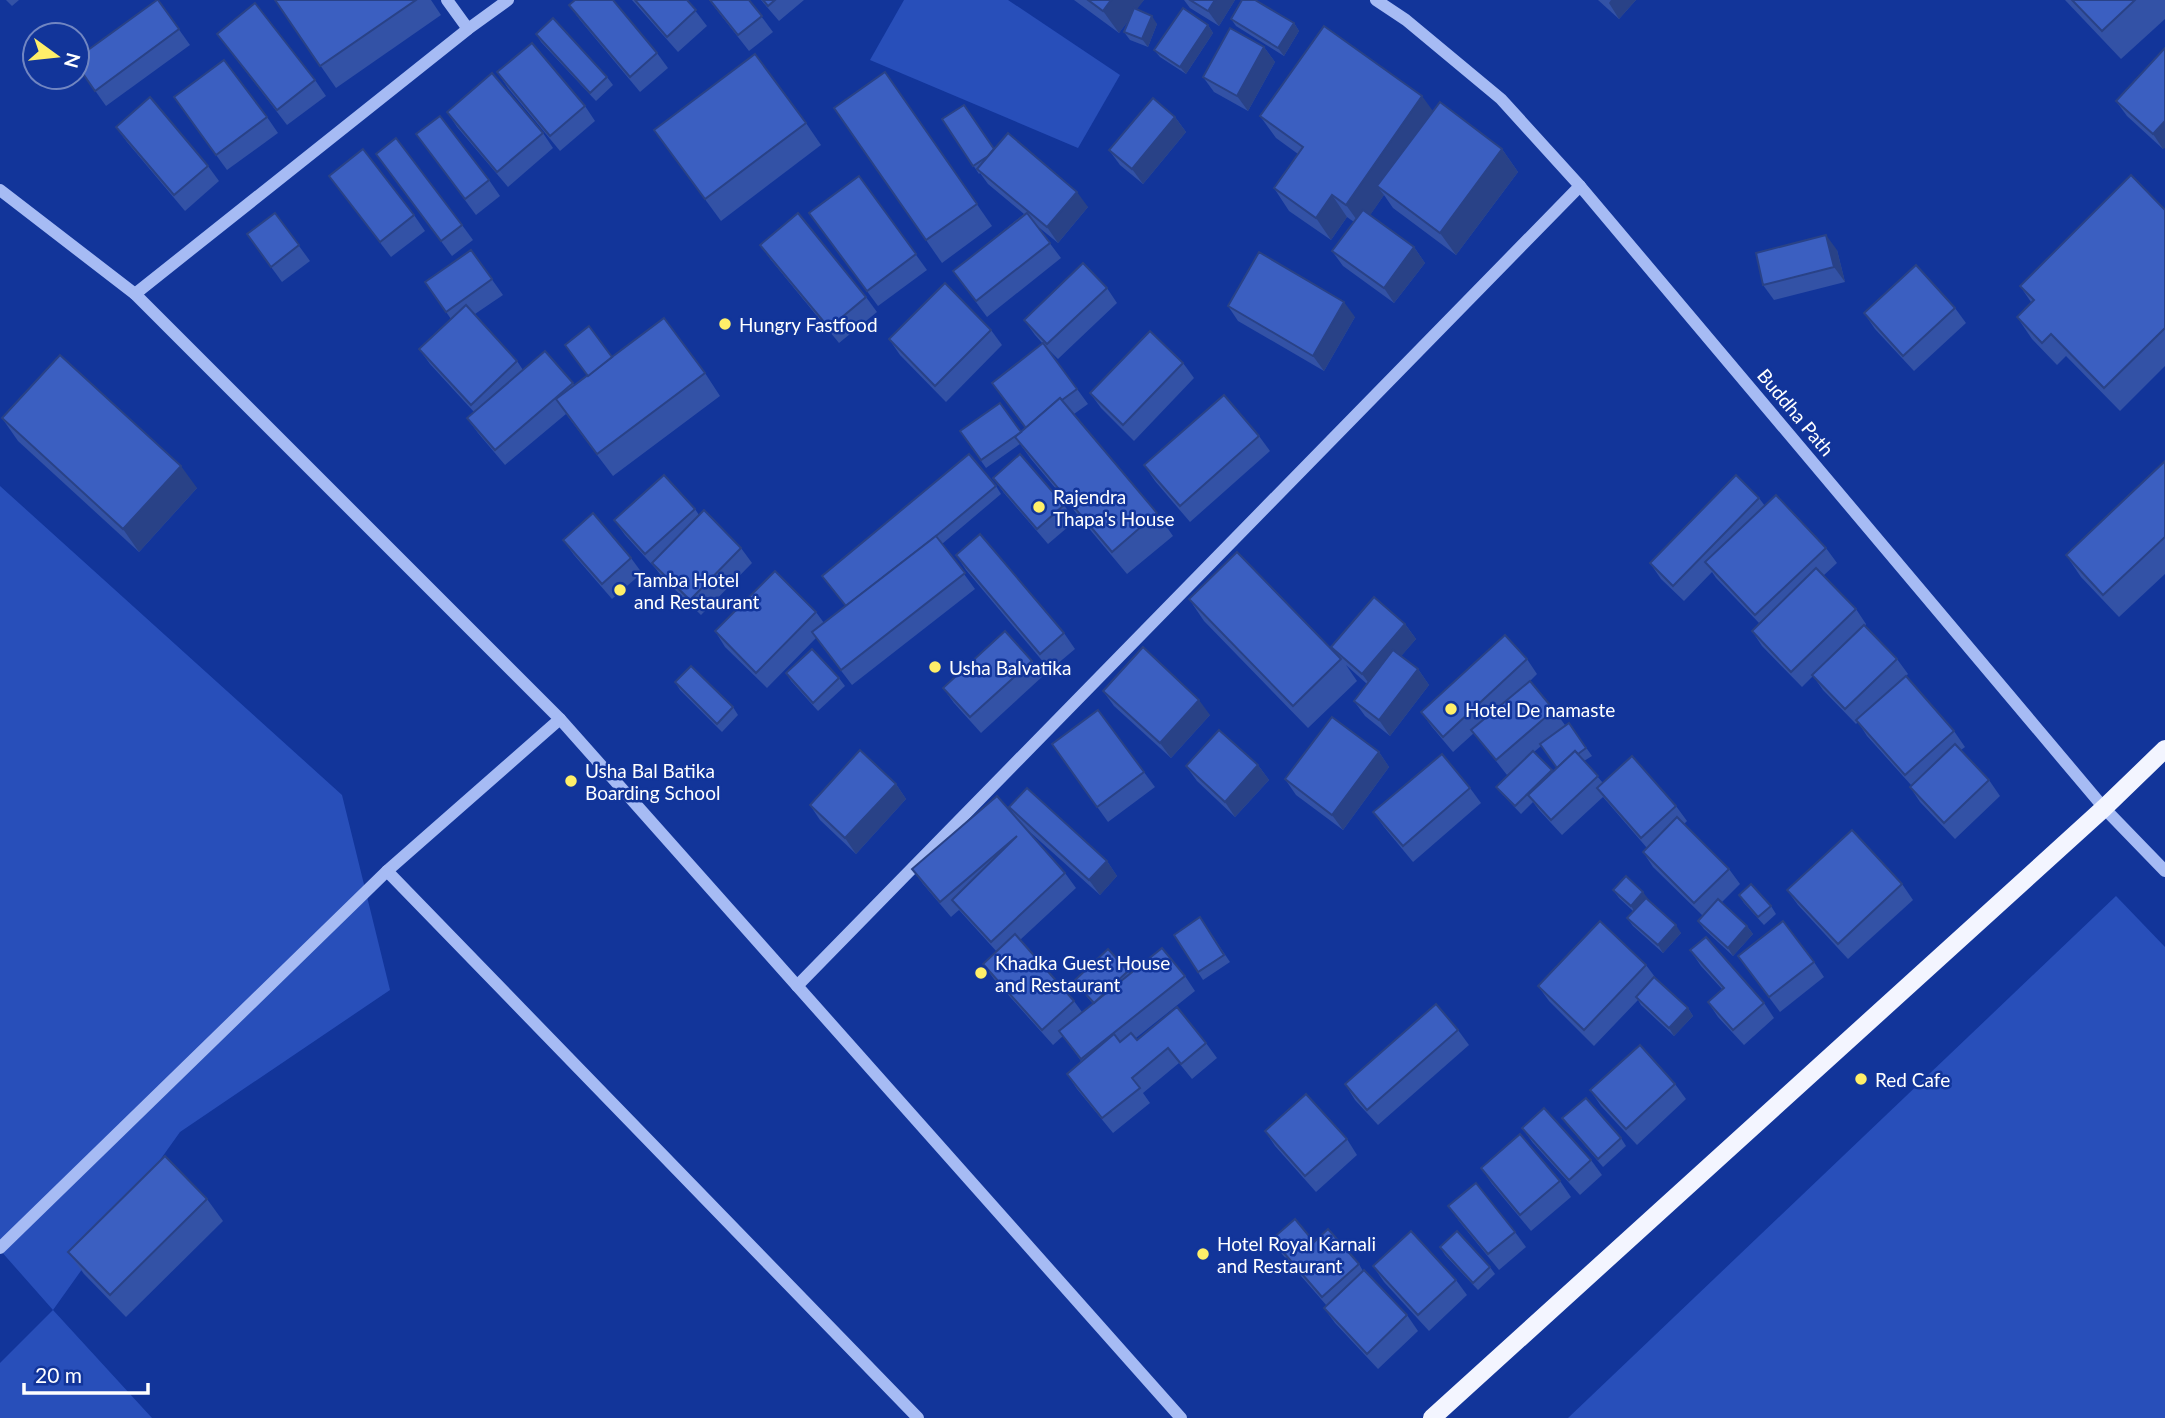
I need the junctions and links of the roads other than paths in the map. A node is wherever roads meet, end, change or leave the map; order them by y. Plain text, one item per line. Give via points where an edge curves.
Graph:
1 (447, 0) edge
2 (508, 0) edge
3 (1376, 0) edge
4 (468, 29) junction
5 (1580, 186) junction
6 (0, 190) edge
7 (135, 294) junction
8 (560, 719) junction
9 (2165, 749) edge
10 (2104, 808) junction
11 (387, 871) junction
12 (2165, 871) edge
13 (797, 986) junction
14 (0, 1248) edge
15 (918, 1418) edge
16 (1181, 1418) edge
17 (1432, 1418) edge

1 - 4 street
2 - 4 street
3 - 5 street, Buddha Path via 1501,99
4 - 7 street
5 - 10 street, Buddha Path
5 - 13 street
6 - 7 street
7 - 8 street
8 - 11 street
8 - 13 street
9 - 10 main road
10 - 12 street, Buddha Path
10 - 17 main road
11 - 14 street
11 - 15 street
13 - 16 street

